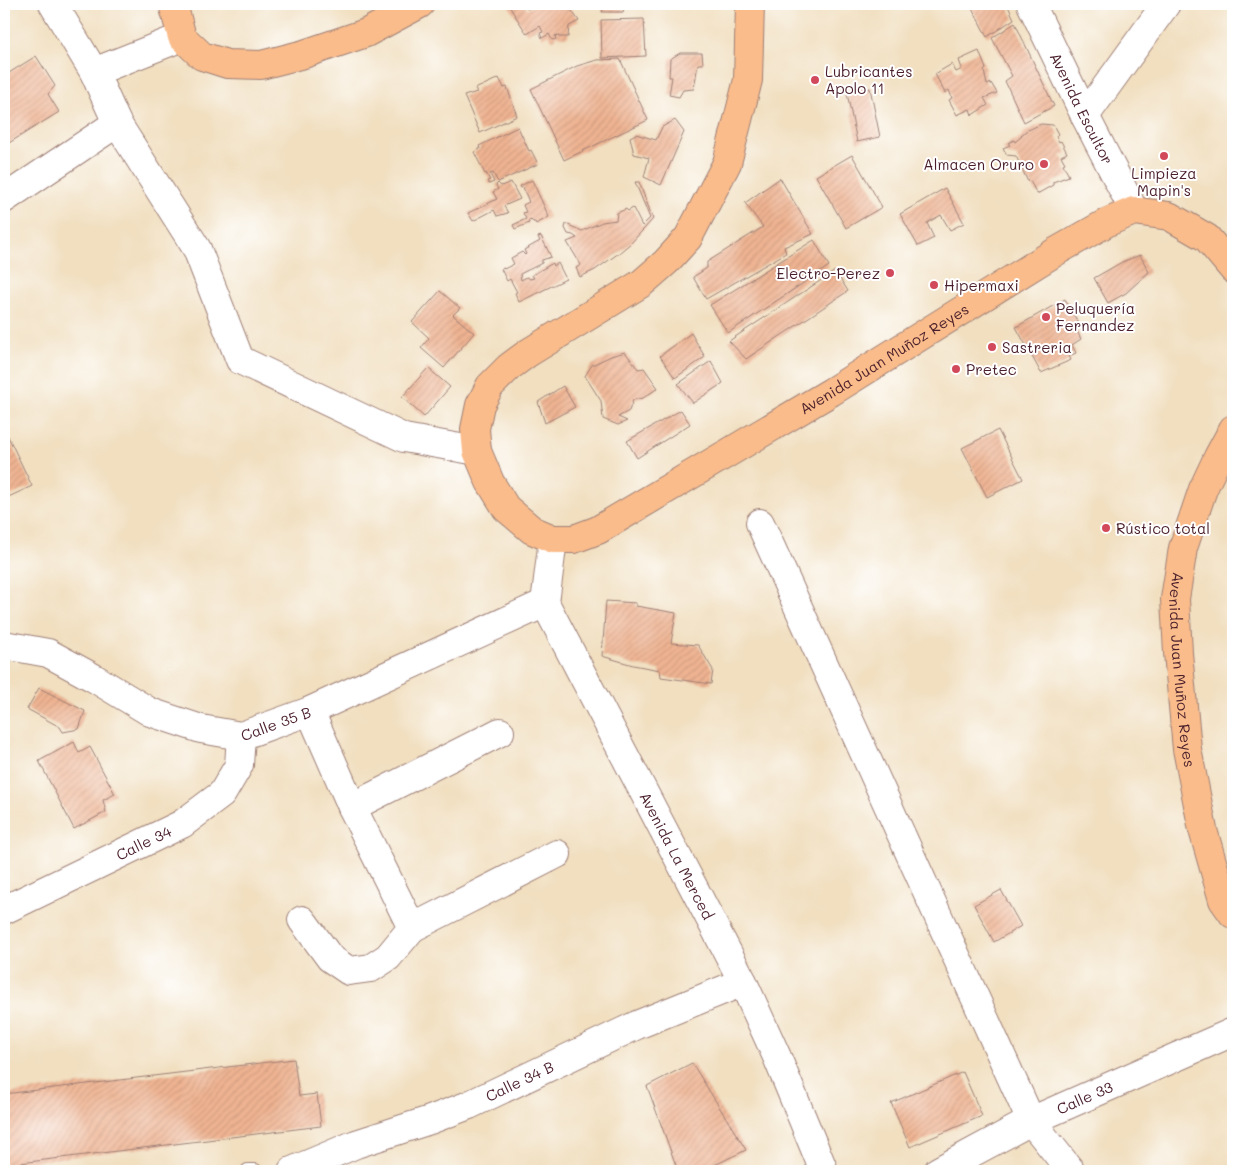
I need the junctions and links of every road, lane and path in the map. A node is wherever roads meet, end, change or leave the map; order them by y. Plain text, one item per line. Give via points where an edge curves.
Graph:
1 (53, 4) edge
2 (173, 4) edge
3 (420, 4) edge
4 (750, 4) edge
5 (1031, 4) edge
6 (1166, 4) edge
7 (182, 37) junction
8 (94, 72) junction
9 (1085, 116) junction
10 (117, 123) junction
11 (4, 199) edge
12 (1134, 211) junction
13 (1233, 269) edge
14 (1233, 429) edge
15 (477, 451) junction
16 (760, 523) dead end
17 (553, 539) junction
18 (545, 603) junction
19 (4, 644) edge
20 (310, 711) junction
21 (500, 732) dead end
22 (241, 736) junction
23 (352, 807) junction
24 (557, 854) dead end
25 (4, 910) edge
26 (1233, 914) edge
27 (302, 920) dead end
28 (412, 928) junction
29 (743, 982) junction
30 (1233, 1032) edge
31 (1031, 1120) junction
32 (248, 1171) edge
33 (255, 1171) edge
34 (292, 1171) edge
35 (824, 1171) edge
36 (938, 1171) edge
37 (1071, 1171) edge

1 - 8 street
2 - 7 main road
3 - 7 main road via 366,33 260,65 227,64 202,56
4 - 15 main road via 748,80 727,163 688,238 642,283 528,353 490,386 480,405 475,429
5 - 9 street, Avenida Escultor
6 - 9 street
7 - 8 street
8 - 10 street
9 - 12 street, Avenida Escultor
10 - 11 street
10 - 15 street via 197,249 240,360 404,438
12 - 13 main road via 1169,216 1200,233
12 - 17 main road, Avenida Juan Muñoz Reyes via 1058,251 823,397 598,530 574,539
14 - 26 main road, Avenida Juan Muñoz Reyes via 1203,489 1182,548 1175,599 1188,749 1203,830 1223,900
15 - 17 main road via 506,508 532,530
16 - 31 street
17 - 18 street
18 - 20 street, Calle 35 B
18 - 29 street, Avenida La Merced
19 - 22 street, Calle 35 B via 48,653 150,712 201,729
20 - 22 street, Calle 35 B
20 - 23 street
21 - 23 street
22 - 25 street, Calle 34 via 239,765 222,794 182,824
23 - 28 street
24 - 28 street
27 - 28 street via 330,958 349,970 371,968 388,957
29 - 34 street, Calle 34 B via 638,1024 469,1105 356,1144
29 - 35 street, Avenida La Merced
30 - 31 street, Calle 33
31 - 36 street, Calle 33
31 - 37 street
32 - 33 lane

